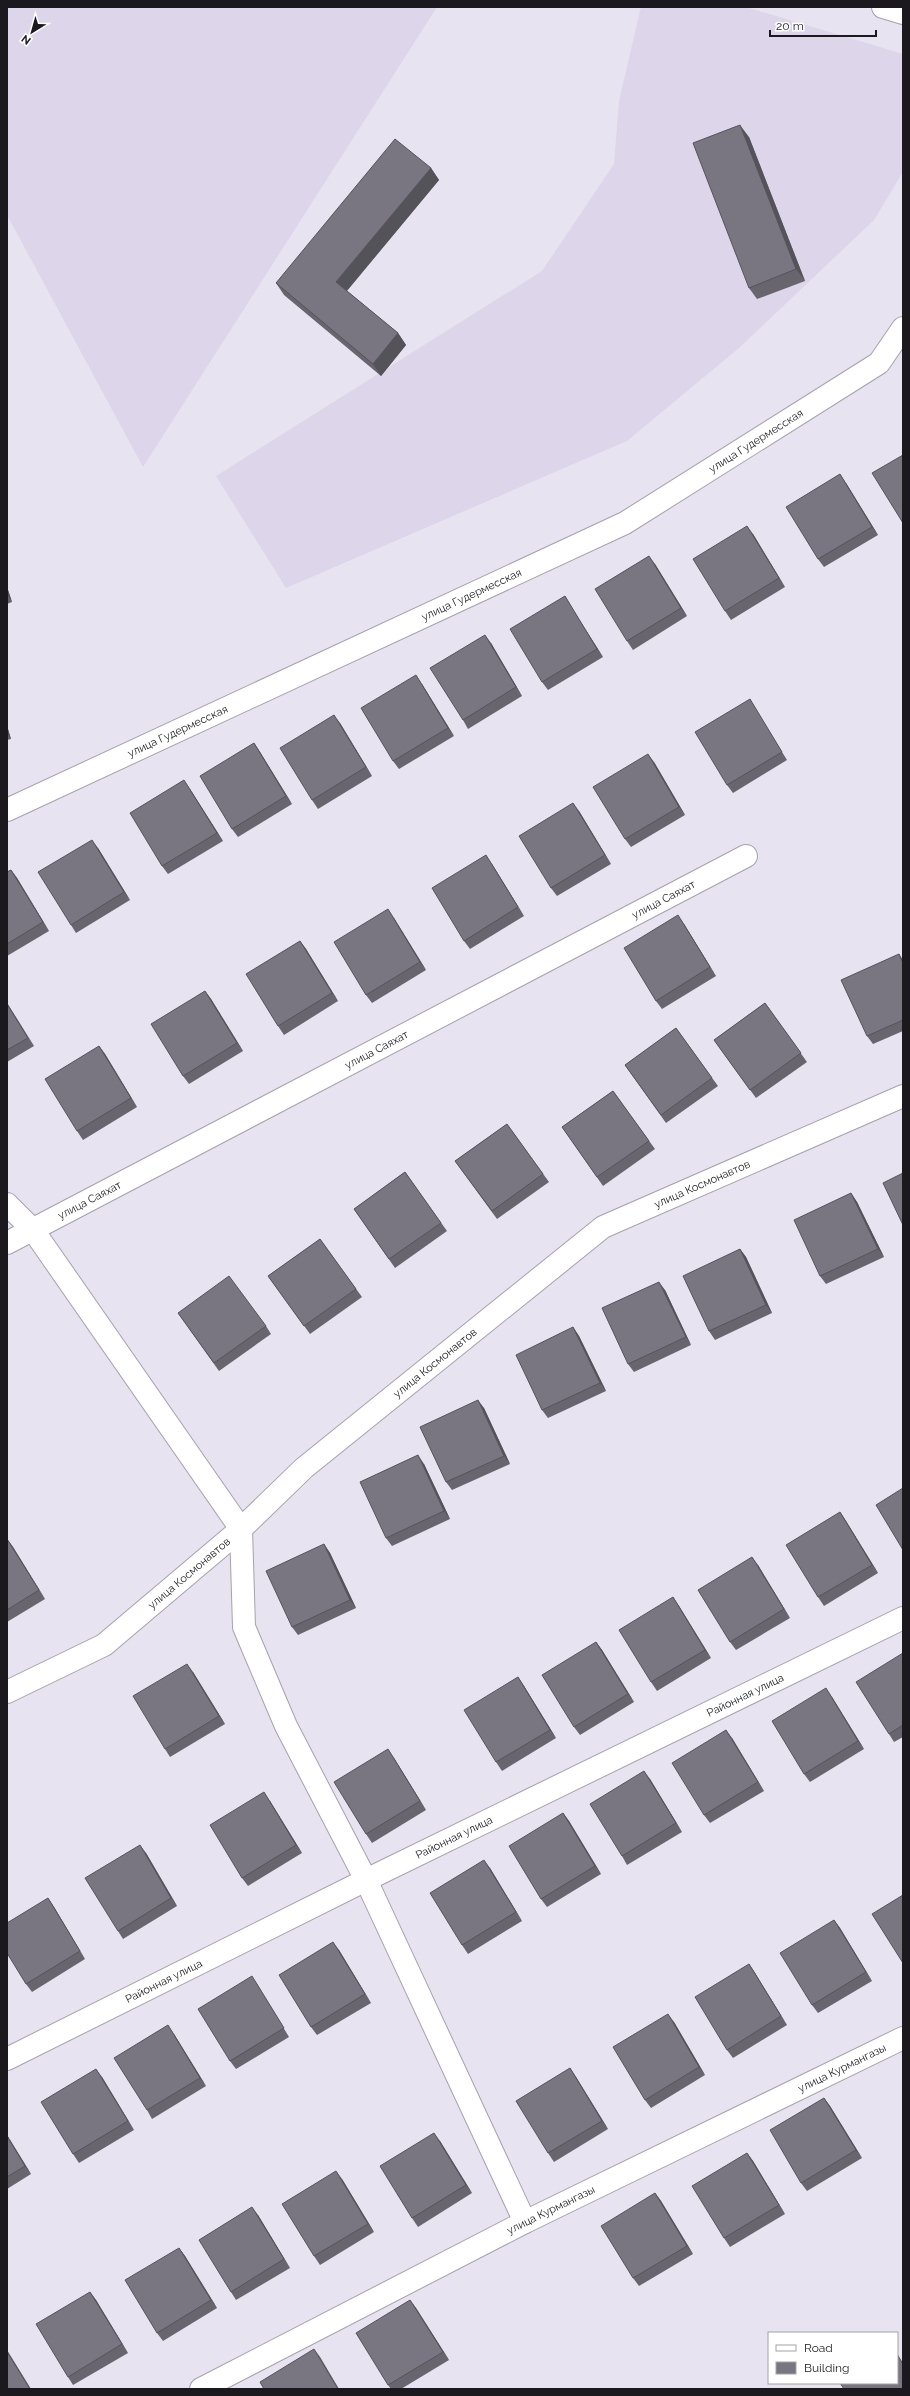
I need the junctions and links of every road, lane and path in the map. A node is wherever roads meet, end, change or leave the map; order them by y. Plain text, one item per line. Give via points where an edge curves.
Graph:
1 (883, 7) edge
2 (903, 13) edge
3 (903, 328) edge
4 (7, 810) edge
5 (746, 856) dead end
6 (903, 1096) edge
7 (7, 1204) edge
8 (33, 1230) junction
9 (7, 1243) edge
10 (241, 1529) junction
11 (903, 1618) edge
12 (7, 1692) edge
13 (366, 1880) junction
14 (903, 2038) edge
15 (7, 2059) edge
16 (525, 2222) junction
17 (201, 2389) edge

1 - 2 street
3 - 4 street, улица Гудермесская via 879,363 625,523
5 - 8 street, улица Саяхат
6 - 10 street, улица Космонавтов via 603,1227 304,1468
7 - 8 street
8 - 9 street, улица Саяхат
8 - 10 street
10 - 12 street, улица Космонавтов via 104,1645
10 - 13 street via 244,1627 286,1726
11 - 13 street, Районная улица
13 - 15 street, Районная улица
13 - 16 street
14 - 16 street, улица Курмангазы
16 - 17 street, улица Курмангазы

